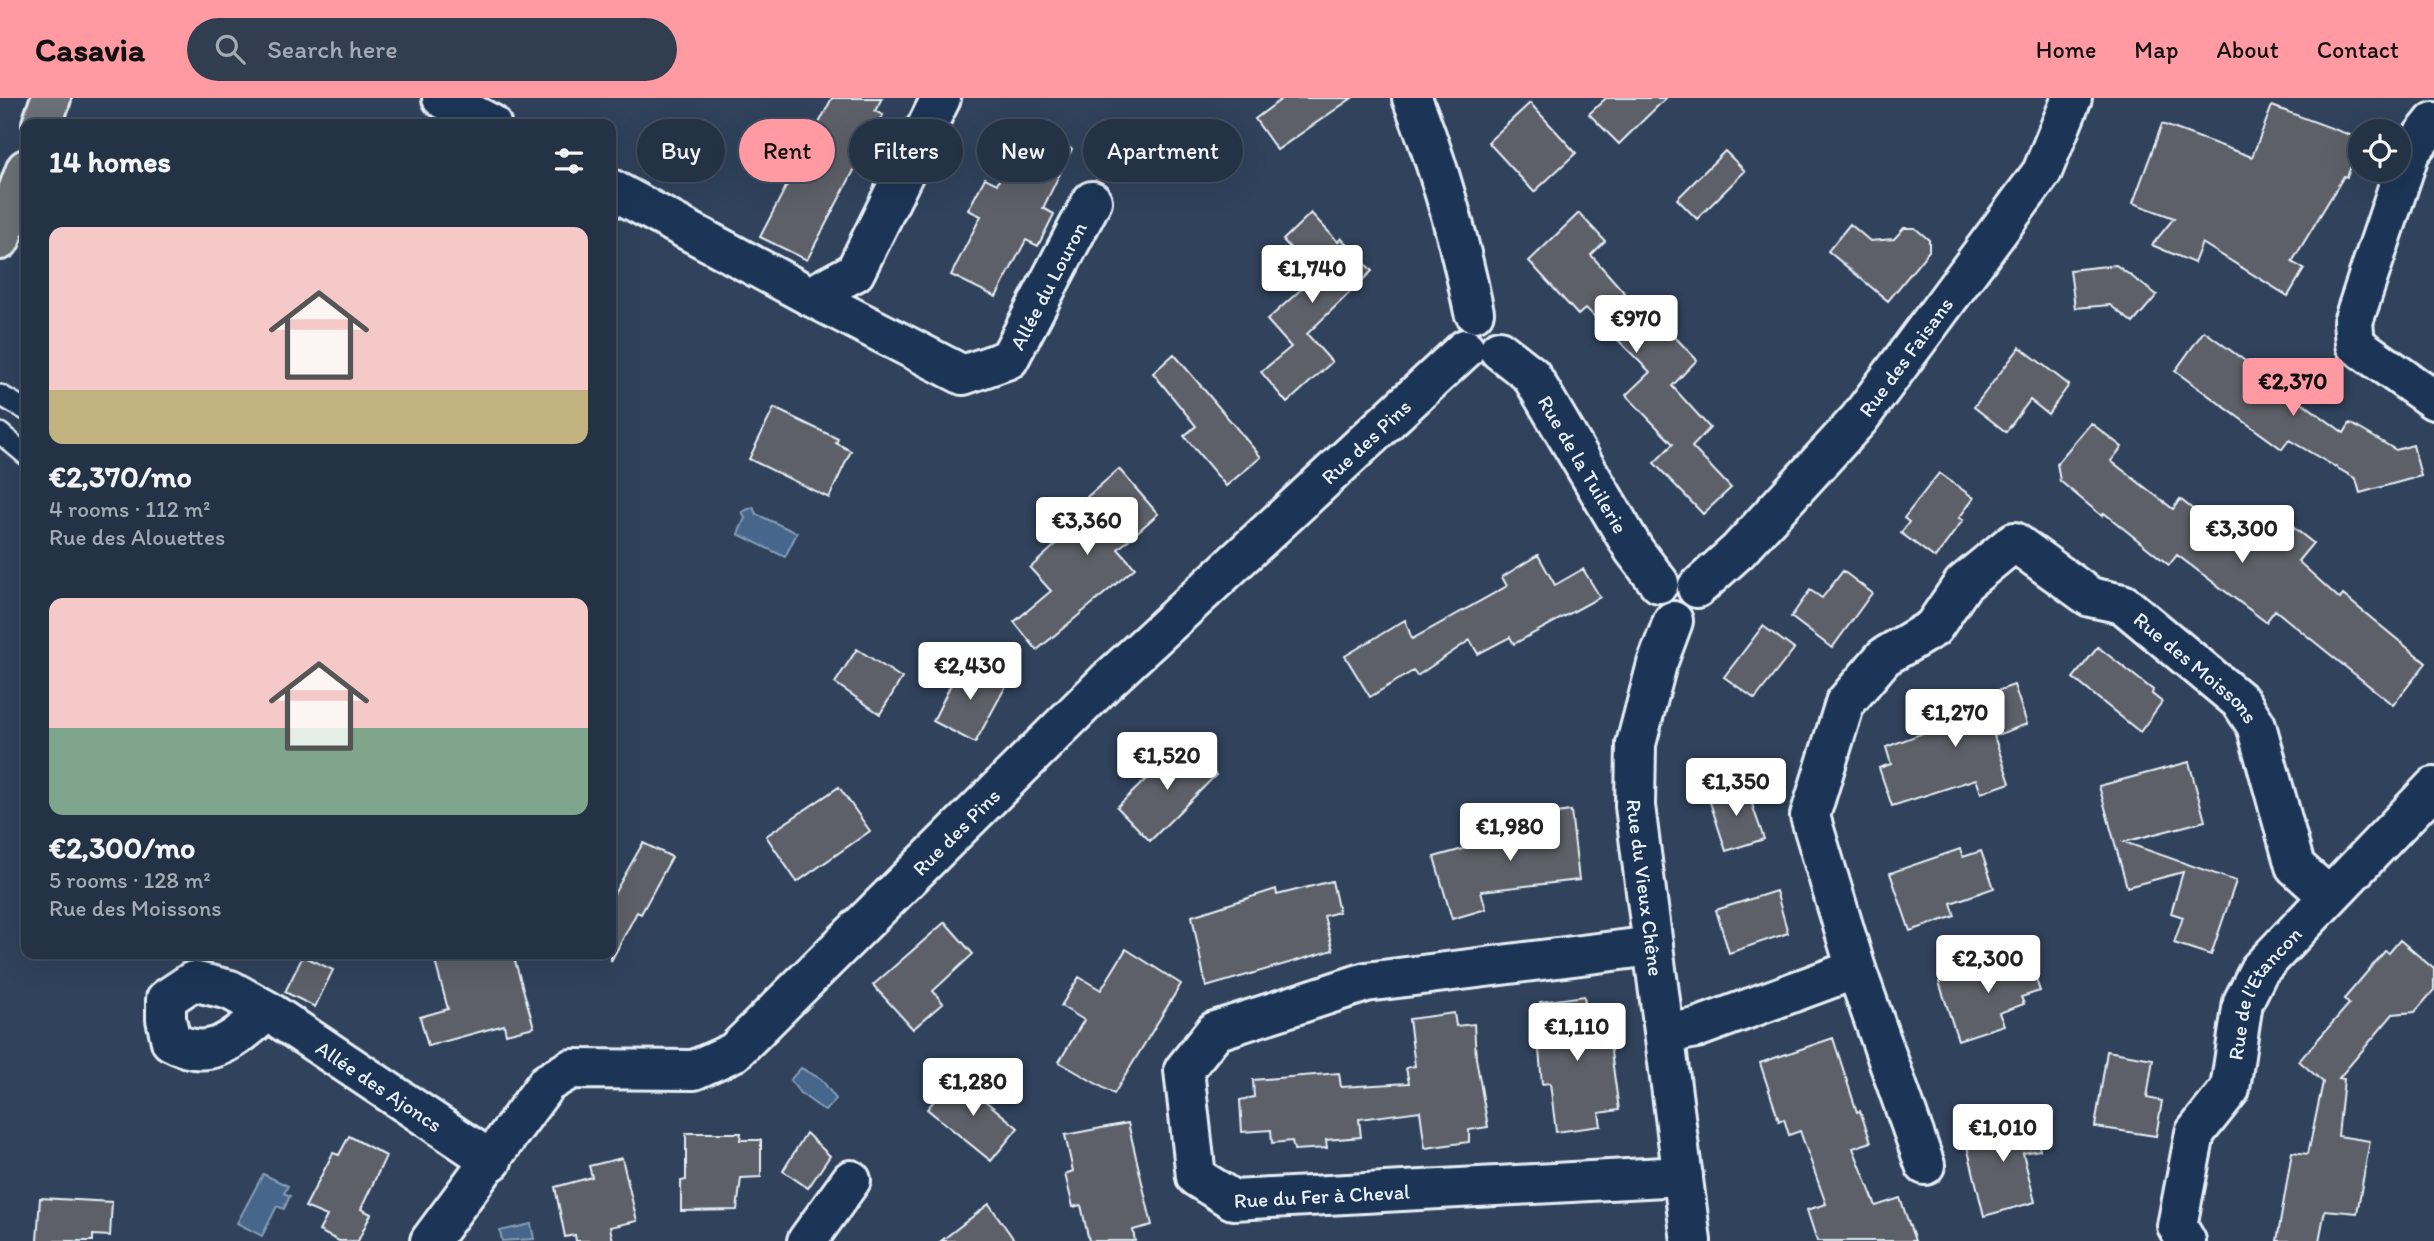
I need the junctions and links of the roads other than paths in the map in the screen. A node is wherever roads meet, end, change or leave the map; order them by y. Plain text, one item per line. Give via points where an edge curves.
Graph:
1 (51, 98) edge
2 (442, 98) edge
3 (941, 98) edge
4 (1412, 98) edge
5 (2060, 102) edge
6 (44, 119) edge
7 (482, 119) edge
8 (2434, 122) edge
9 (21, 183) edge
10 (616, 192) edge
11 (1092, 201) dead end
12 (0, 240) edge
13 (810, 296) junction
14 (1482, 349) junction
15 (0, 395) edge
16 (2434, 400) edge
17 (21, 407) edge
18 (0, 433) edge
19 (21, 451) edge
20 (1658, 583) junction
21 (1697, 588) junction
22 (1672, 621) junction
23 (2434, 787) edge
24 (2327, 895) junction
25 (1653, 946) junction
26 (1856, 969) junction
27 (268, 1011) dead end
28 (1666, 1034) junction
29 (492, 1160) junction
30 (1925, 1164) dead end
31 (1683, 1177) junction
32 (851, 1180) dead end
33 (430, 1241) edge
34 (807, 1241) edge
35 (1691, 1241) edge
36 (2186, 1241) edge

1 - 6 main road
2 - 7 street
3 - 13 street via 855,272
4 - 14 street via 1435,155 1474,312 1490,312 1502,320 1506,336
5 - 21 street, Rue des Faisans via 2042,172 1859,419 1738,551
8 - 16 street via 2410,152 2353,321 2355,344
9 - 12 main road
10 - 13 street, Allée du Louron
11 - 13 street, Allée du Louron via 1009,359 963,375
14 - 20 street, Rue de la Tuilerie via 1531,375 1633,550
14 - 29 street, Rue des Pins via 1106,682 734,1052 694,1070 571,1069 547,1083
15 - 17 lane
18 - 19 lane
20 - 21 street via 1679,575
20 - 22 street via 1655,606
21 - 22 street via 1699,602 1693,615
22 - 25 street, Rue du Vieux Chêne via 1636,744 1635,806
23 - 24 street, Rue de l'Etancon
24 - 26 street, Rue des Moissons via 2295,866 2256,725 2241,702 2123,604 2090,597 2014,542 1963,584 1933,628 1884,657 1844,703 1810,816
24 - 36 street, Rue de l'Etancon via 2259,970 2243,1002 2230,1089 2195,1133 2177,1226
25 - 28 street, Rue du Vieux Chêne
25 - 31 street, Rue du Fer à Cheval via 1366,982 1215,1031 1184,1070 1196,1177 1233,1200
26 - 28 street via 1696,1028
26 - 30 street, Rue des Moissons
27 - 29 street, Allée des Ajoncs
28 - 31 street, Rue du Vieux Chêne
29 - 33 street, Rue des Pins
31 - 35 street, Rue du Vieux Chêne
32 - 34 street

